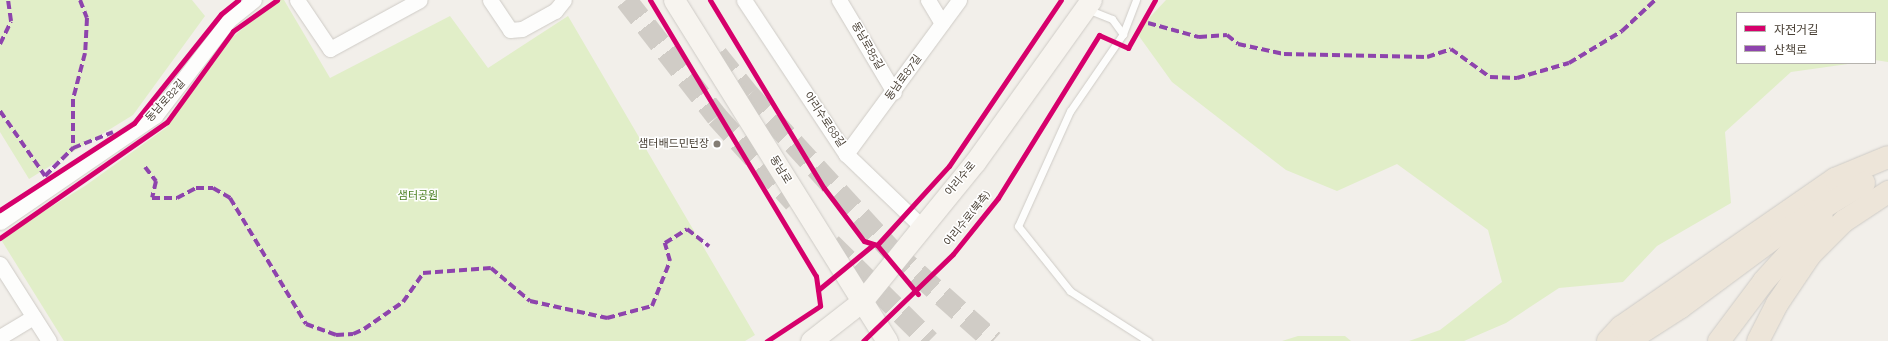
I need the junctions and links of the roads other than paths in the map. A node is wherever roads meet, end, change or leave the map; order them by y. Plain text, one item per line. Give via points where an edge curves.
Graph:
1 (254, 0) edge
2 (297, 0) edge
3 (420, 0) edge
4 (490, 0) edge
5 (564, 0) edge
6 (674, 0) edge
7 (744, 0) edge
8 (839, 0) edge
9 (928, 0) edge
10 (959, 0) edge
11 (1136, 0) edge
12 (1088, 4) edge
13 (942, 23) junction
14 (1123, 34) junction
15 (894, 92) junction
16 (846, 154) junction
17 (1888, 157) edge
18 (1888, 170) edge
19 (1864, 183) junction
20 (1888, 192) edge
21 (0, 222) edge
22 (921, 226) junction
23 (0, 264) edge
24 (862, 301) junction
25 (33, 317) junction
26 (0, 337) edge
27 (49, 341) edge
28 (811, 341) edge
29 (887, 341) edge
30 (1148, 341) edge
31 (1608, 341) edge
32 (1628, 341) edge
33 (1719, 341) edge
34 (1758, 341) edge

1 - 21 street, 동남로82길 via 229,20 155,116
2 - 3 street via 330,50
4 - 5 street via 510,30 522,29 554,11
6 - 24 main road, 동남로
7 - 16 street, 아리수로68길
8 - 15 street, 동남로85길
9 - 13 street
10 - 13 street, 동남로87길
11 - 14 lane
12 - 14 lane via 1112,19
12 - 22 main road, 아리수로 via 975,162
13 - 15 street, 동남로87길
14 - 30 lane via 1070,111 1018,226 1070,291
15 - 16 street, 동남로87길
16 - 22 street, 아리수로68길
17 - 31 highway via 1835,179 1620,327
18 - 19 highway
19 - 32 highway via 1781,233 1681,307
19 - 33 highway via 1821,219 1786,255
20 - 34 highway via 1844,221 1810,255 1776,304
22 - 24 main road, 아리수로
23 - 25 street
24 - 28 main road, 아리수로
24 - 29 main road, 동남로
25 - 26 street
25 - 27 street

